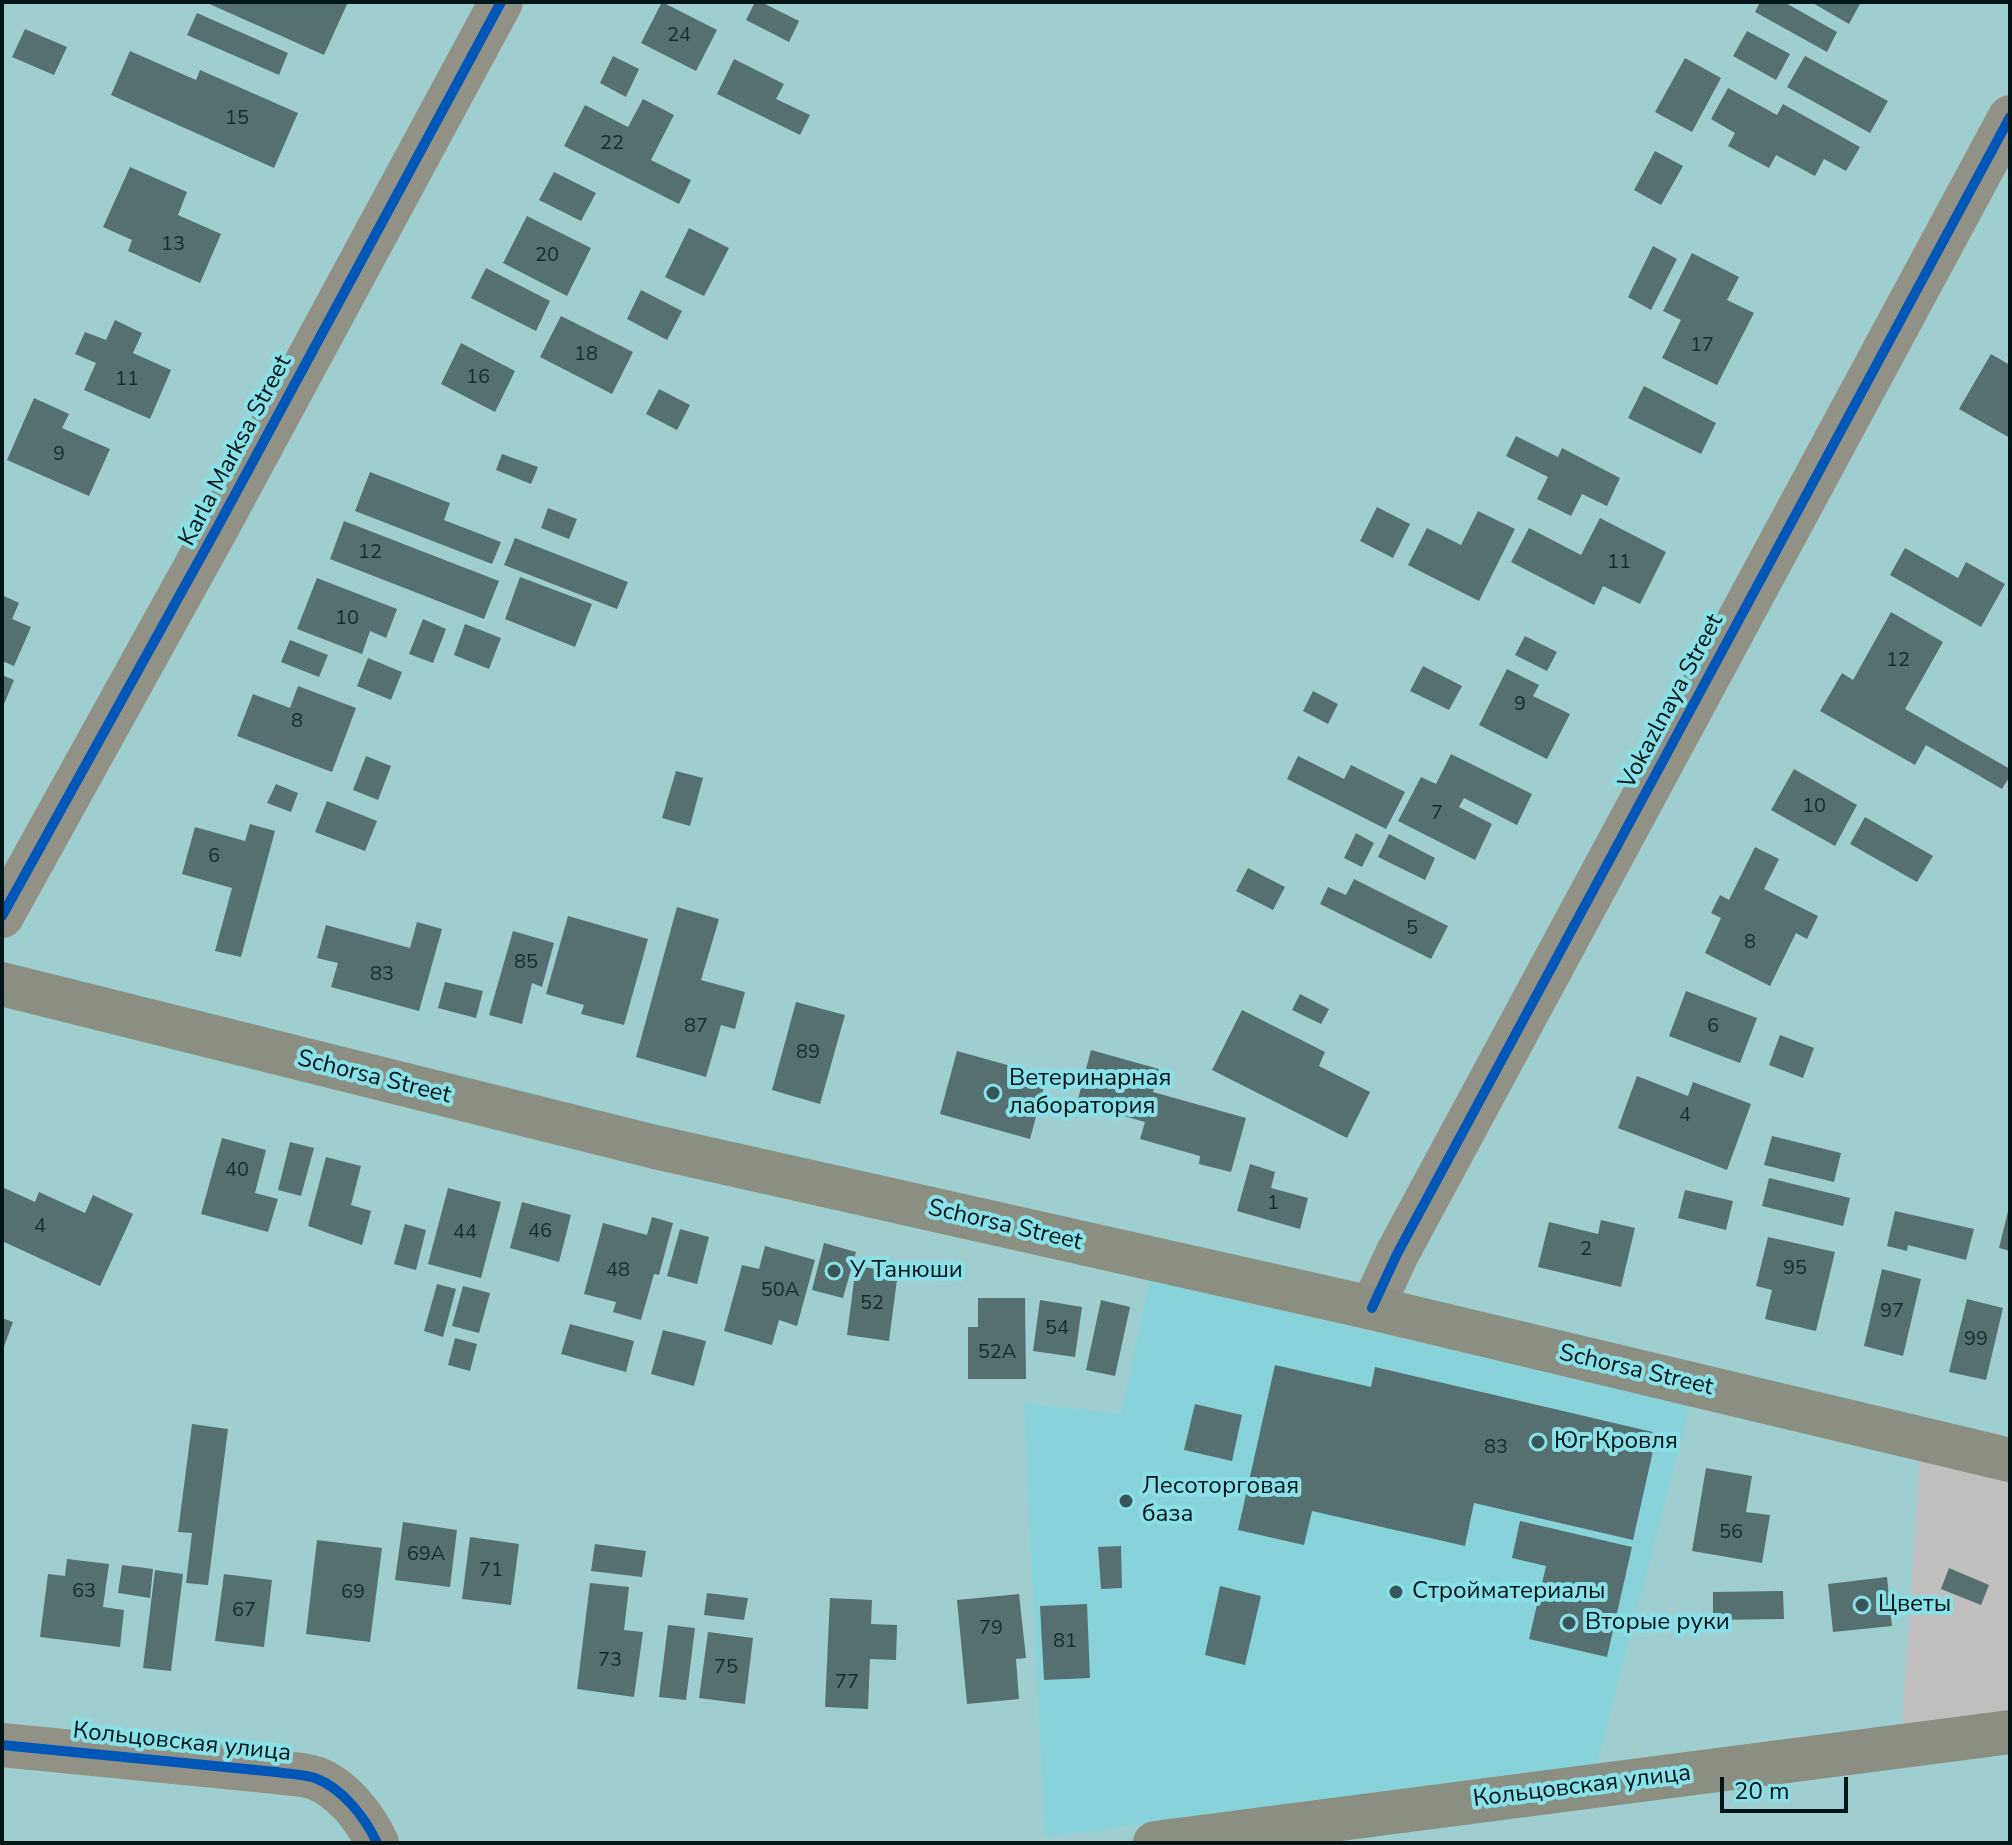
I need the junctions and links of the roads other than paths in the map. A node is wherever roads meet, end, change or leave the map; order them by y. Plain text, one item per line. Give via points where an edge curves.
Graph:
1 (501, 2) edge
2 (2010, 117) edge
3 (2, 916) edge
4 (2, 984) edge
5 (1372, 1308) junction
6 (2010, 1460) edge
7 (2010, 1732) edge
8 (2, 1745) edge
9 (377, 1843) edge
10 (1155, 1843) edge

1 - 3 street, Karla Marksa Street
2 - 5 street, Vokazlnaya Street
4 - 5 main road, Schorsa Street via 655,1147
5 - 6 main road, Schorsa Street
7 - 10 main road, Кольцовская улица
8 - 9 street, Кольцовская улица via 313,1778 348,1800

